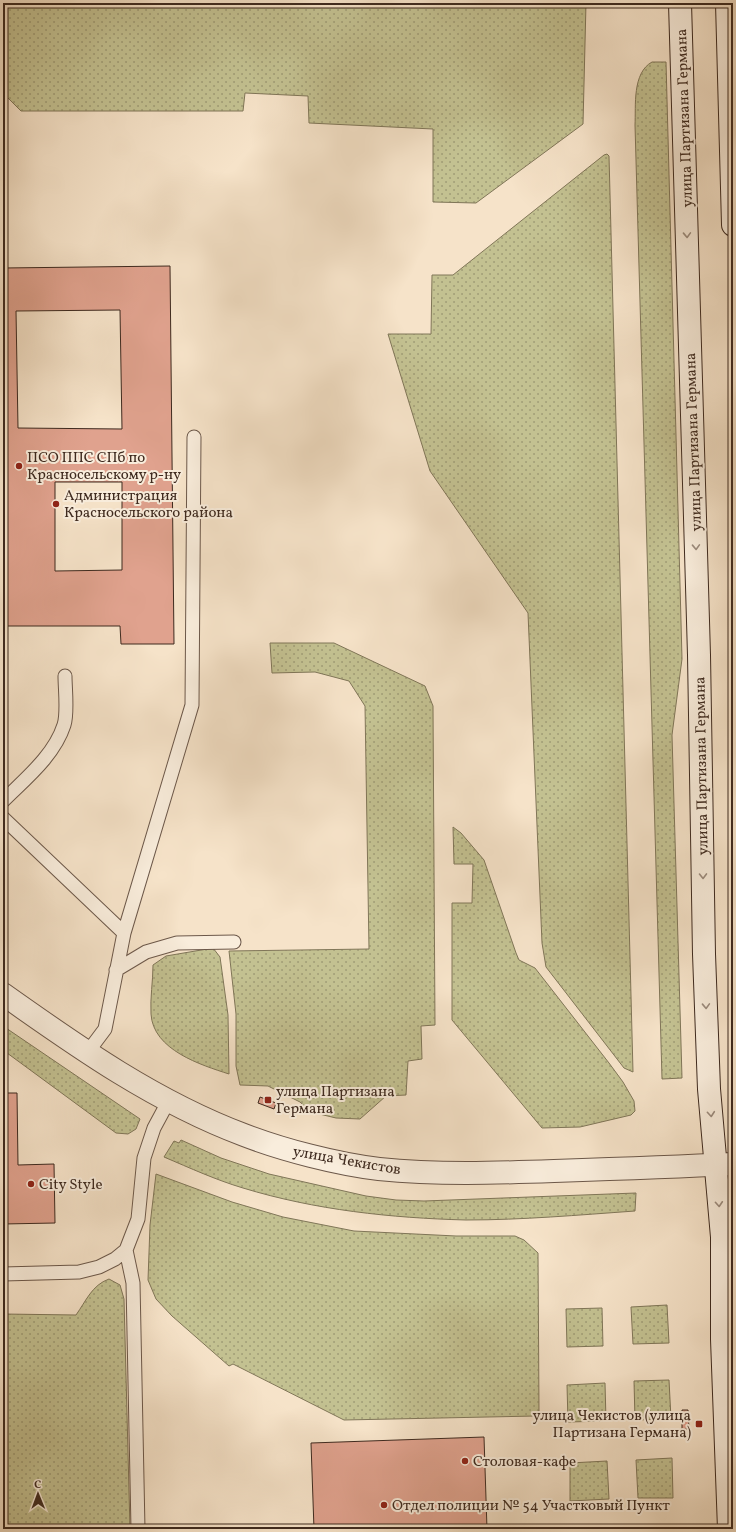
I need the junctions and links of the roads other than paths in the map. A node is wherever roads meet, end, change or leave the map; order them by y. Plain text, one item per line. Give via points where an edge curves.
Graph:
1 (680, 3) edge
2 (727, 3) edge
3 (732, 106) edge
4 (733, 225) edge
5 (194, 437) dead end
6 (65, 676) dead end
7 (3, 801) edge
8 (3, 818) edge
9 (124, 932) junction
10 (234, 942) dead end
11 (116, 970) junction
12 (3, 994) edge
13 (87, 1053) junction
14 (168, 1102) junction
15 (725, 1164) edge
16 (126, 1250) junction
17 (3, 1274) edge
18 (138, 1529) edge
19 (729, 1529) edge

1 -> 15 main road, улица Партизана Германа via 700,656 704,954 709,1090
2 - 3 main road
3 - 4 main road
5 - 9 lane via 192,705
6 - 7 lane via 64,724 53,748
8 - 9 lane
9 - 11 lane
10 - 11 lane via 177,943 146,952
11 - 13 lane via 105,1029
12 - 13 main road, улица Чекистов
13 - 14 main road, улица Чекистов
14 - 15 main road, улица Чекистов via 252,1138 311,1155 379,1168 477,1173
14 - 16 lane via 154,1128 144,1158 138,1219
15 -> 19 main road, улица Партизана Германа via 722,1339
16 - 17 lane via 99,1267 79,1272
16 - 18 lane via 133,1283

